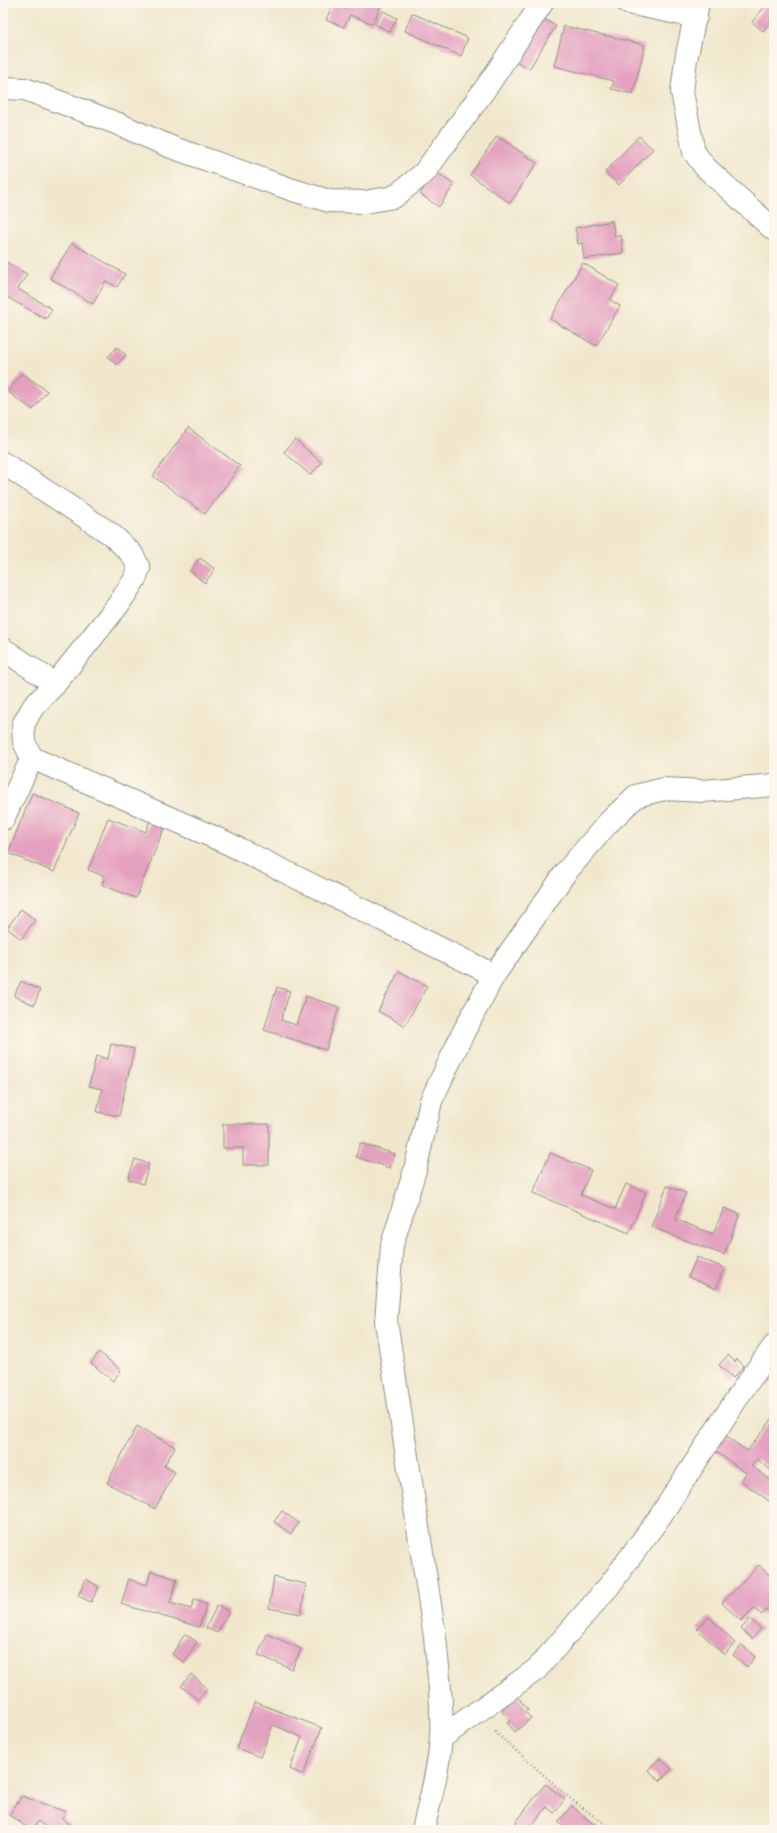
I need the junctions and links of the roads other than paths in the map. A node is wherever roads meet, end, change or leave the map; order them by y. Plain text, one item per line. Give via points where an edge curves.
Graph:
1 (542, 3) edge
2 (628, 3) edge
3 (697, 10) edge
4 (3, 88) edge
5 (774, 230) edge
6 (3, 463) edge
7 (3, 649) edge
8 (54, 684) junction
9 (32, 758) junction
10 (774, 785) edge
11 (3, 819) edge
12 (494, 975) junction
13 (774, 1346) edge
14 (441, 1738) junction
15 (422, 1830) edge

1 - 4 street via 490,82 424,173 394,197 365,202 329,201 293,190 171,147 25,89
2 - 3 street
3 - 5 street via 686,59 682,92 694,152 705,167
6 - 8 street via 110,534 132,554 139,568 135,580 118,605
7 - 8 street
8 - 9 street via 22,725 24,742
9 - 11 street
9 - 12 street via 225,842
10 - 12 street via 703,791 664,789 636,796 608,823 566,872
12 - 14 street via 431,1101 392,1245 386,1321 435,1637
13 - 14 street via 659,1518 609,1586 537,1669
14 - 15 street via 433,1788

